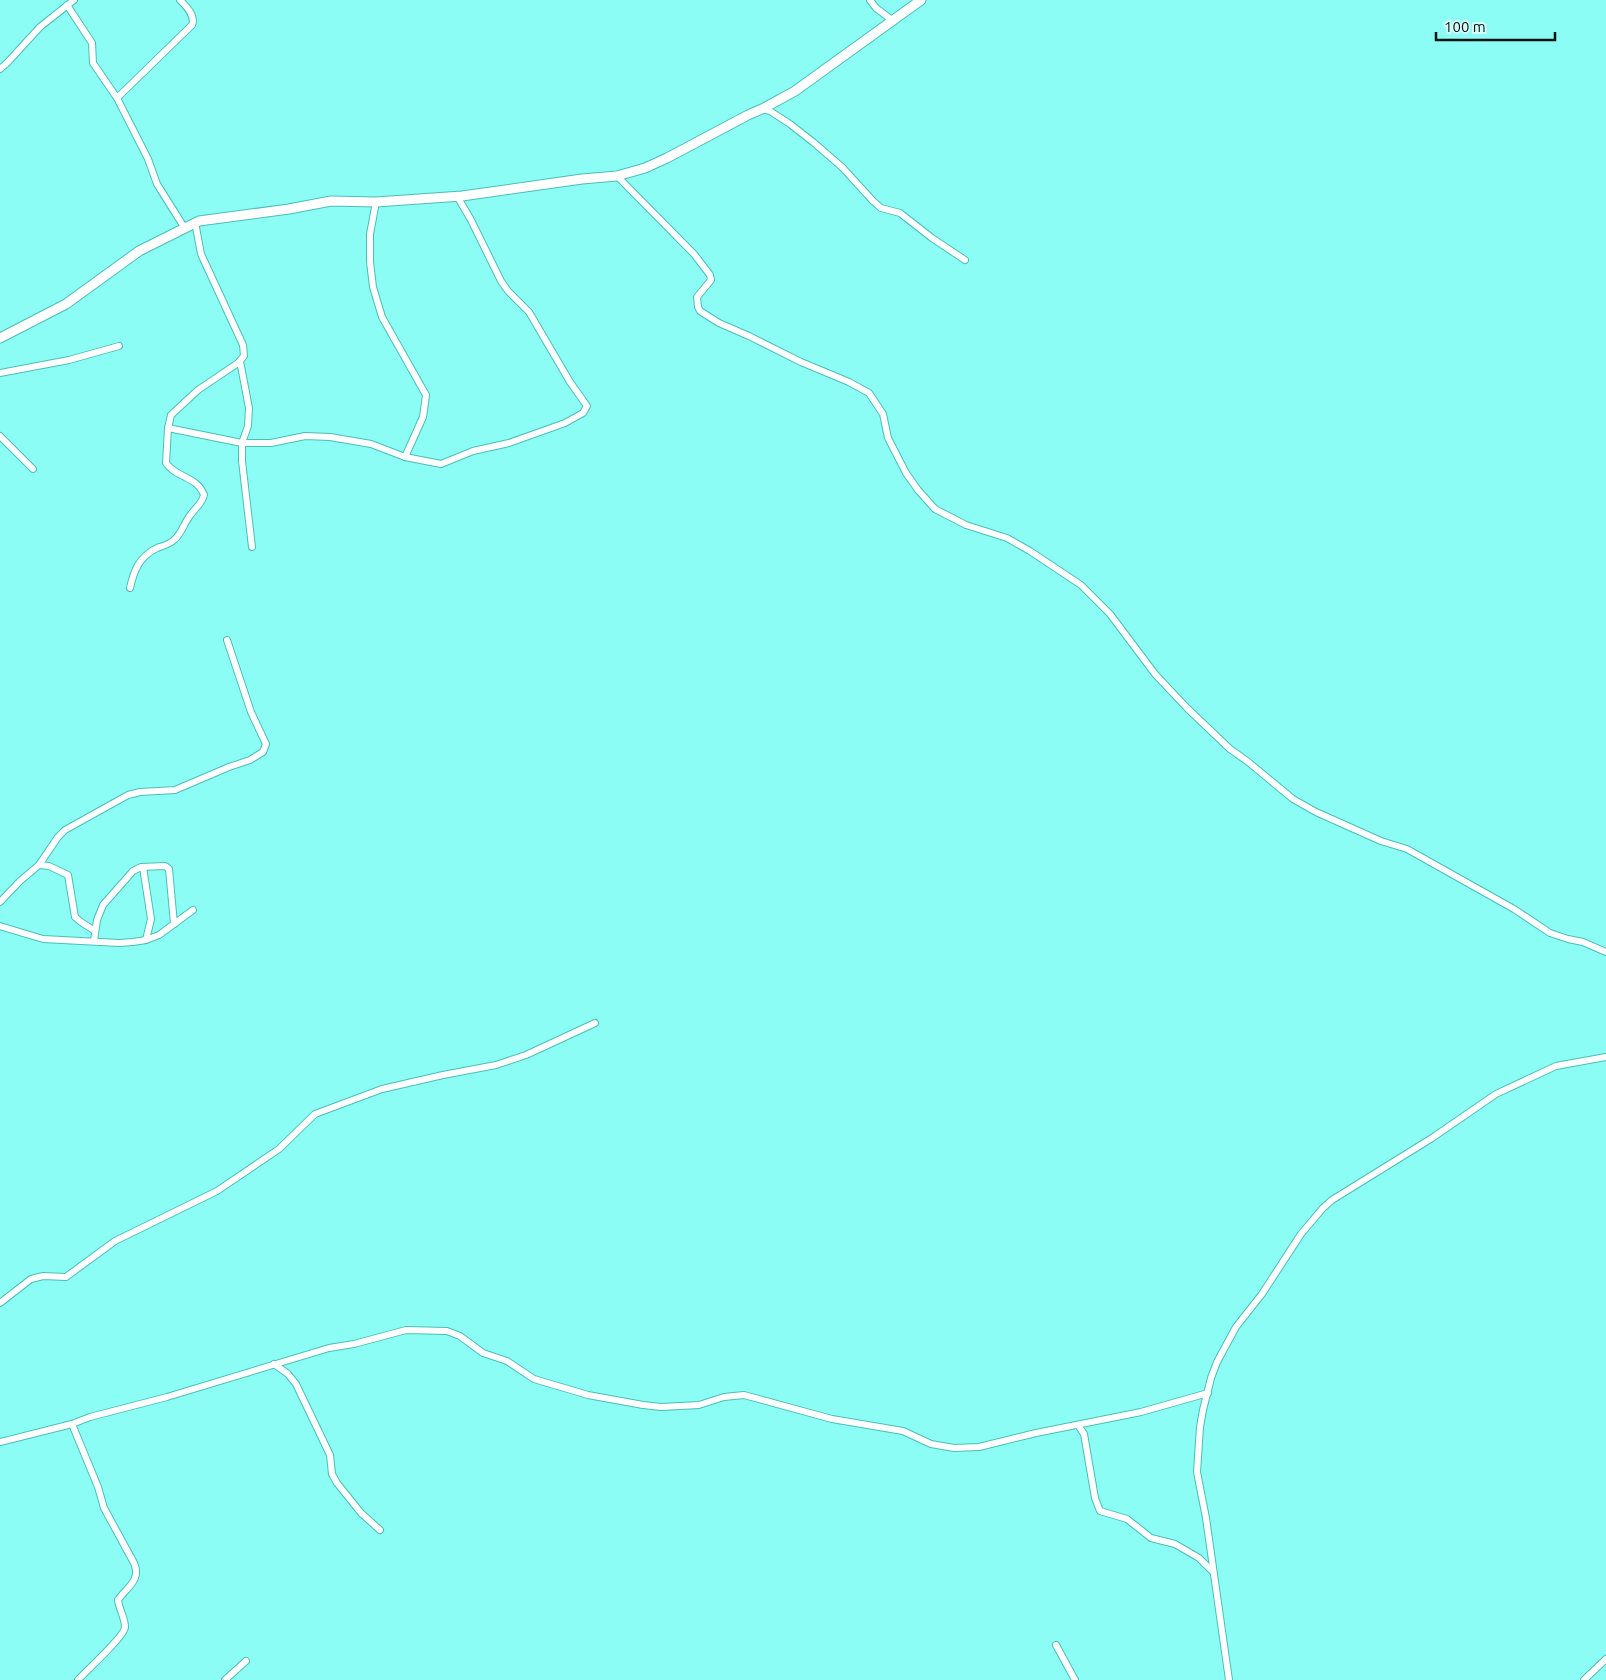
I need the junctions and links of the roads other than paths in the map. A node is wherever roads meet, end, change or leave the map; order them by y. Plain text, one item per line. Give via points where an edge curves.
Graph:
1 (74, 0) edge
2 (180, 0) edge
3 (870, 0) edge
4 (921, 0) edge
5 (67, 5) junction
6 (892, 20) junction
7 (0, 69) edge
8 (117, 98) junction
9 (762, 109) junction
10 (618, 176) junction
11 (457, 196) junction
12 (376, 202) junction
13 (195, 222) junction
14 (184, 227) junction
15 (965, 260) dead end
16 (0, 338) edge
17 (119, 346) dead end
18 (240, 362) junction
19 (0, 373) edge
20 (168, 428) junction
21 (0, 436) edge
22 (242, 443) junction
23 (405, 457) junction
24 (33, 469) dead end
25 (252, 547) dead end
26 (130, 588) dead end
27 (227, 640) dead end
28 (39, 865) junction
29 (144, 867) junction
30 (0, 902) edge
31 (193, 910) dead end
32 (174, 924) junction
33 (0, 926) edge
34 (95, 931) junction
35 (146, 940) junction
36 (94, 941) junction
37 (1606, 952) edge
38 (595, 1023) dead end
39 (1606, 1056) edge
40 (0, 1303) edge
41 (274, 1364) junction
42 (1208, 1393) junction
43 (72, 1424) junction
44 (1078, 1425) junction
45 (0, 1442) edge
46 (380, 1530) dead end
47 (1213, 1572) junction
48 (1056, 1645) dead end
49 (1606, 1659) edge
50 (246, 1661) dead end
51 (78, 1680) edge
52 (226, 1680) edge
53 (1075, 1680) edge
54 (1229, 1680) edge
55 (1584, 1680) edge

1 - 5 street
2 - 8 street via 193,20 191,27
3 - 6 street
4 - 6 street
5 - 7 street
5 - 8 street via 92,43 93,63
6 - 9 street via 795,91
8 - 14 street via 160,189
9 - 10 street via 667,158
9 - 15 street via 783,119 814,142 881,208 900,213
10 - 11 street
10 - 37 street via 694,254 710,275 711,280 697,297 700,311 718,323 869,393 883,414 888,438 906,472 935,509 966,525 1007,538 1081,584 1110,614 1171,692 1230,749 1280,789 1304,806 1337,822 1407,849 1550,933
11 - 12 street
11 - 23 street via 501,281 529,312 587,406 583,413 565,423 445,462
12 - 13 street via 331,201
12 - 23 street via 370,234 374,287 382,317 426,395 423,417
13 - 14 street
13 - 18 street via 201,254 243,345 244,356
14 - 16 street via 132,255 66,304
17 - 19 street via 69,360
18 - 20 street via 198,390 170,414
18 - 22 street via 249,408 248,426
20 - 22 street
20 - 26 street via 166,463 172,470 192,479 204,495 203,500 189,516 177,538 139,562
21 - 24 street
22 - 23 street via 271,443 305,436 330,437 371,444
22 - 25 street
27 - 28 street via 251,712 266,744 263,752 175,790 128,795 65,830
28 - 30 street
28 - 34 street via 68,875 76,917
29 - 32 street via 165,866 169,869
29 - 34 street via 133,871 109,897 100,912
29 - 35 street via 151,919
31 - 32 street
32 - 35 street
33 - 36 street via 43,939
34 - 36 street
35 - 36 street
38 - 40 street via 496,1066 382,1089 314,1114 278,1149 217,1191 114,1240 66,1277 31,1279
39 - 42 street via 1556,1066 1496,1094 1332,1200 1301,1234 1236,1327 1217,1362
41 - 43 street
41 - 44 street via 394,1332 444,1331 460,1336 480,1351 503,1359 534,1379 588,1395 643,1405 699,1405 744,1395 832,1419 903,1431 931,1444 954,1448 979,1447
41 - 46 street via 296,1384 330,1455 332,1474 337,1483 361,1513
42 - 44 street
42 - 47 street via 1200,1427 1197,1472
43 - 45 street
43 - 51 street via 104,1508 137,1572 134,1582 118,1600 124,1631
44 - 47 street via 1084,1434 1100,1510 1127,1519 1151,1538 1175,1544 1199,1558
47 - 54 street
48 - 53 street
49 - 55 street
50 - 52 street

